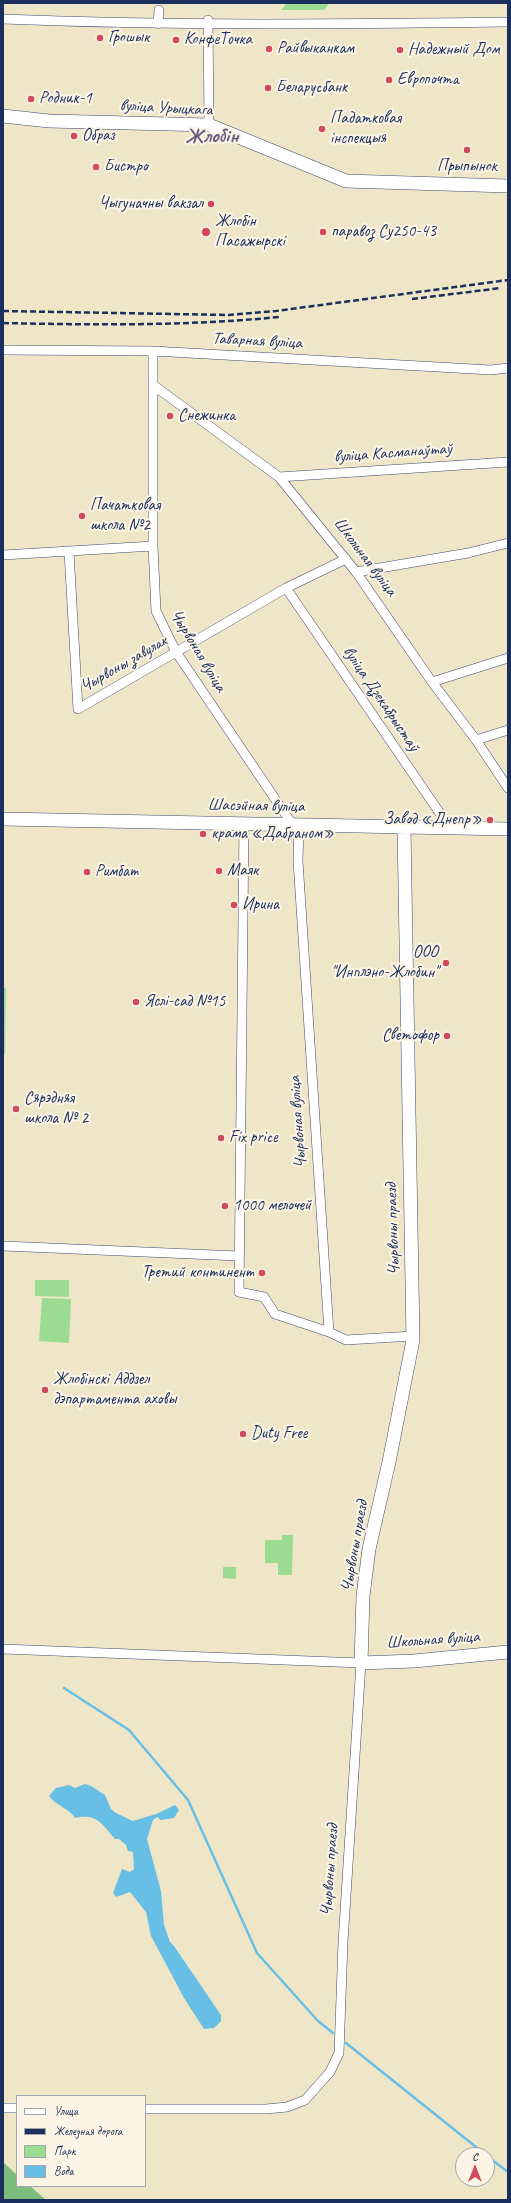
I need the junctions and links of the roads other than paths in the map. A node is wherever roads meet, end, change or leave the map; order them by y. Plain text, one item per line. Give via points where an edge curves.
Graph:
1 (158, 10) dead end
2 (3, 19) edge
3 (208, 22) junction
4 (508, 22) edge
5 (158, 24) junction
6 (3, 116) edge
7 (209, 125) junction
8 (508, 186) edge
9 (3, 350) edge
10 (153, 351) junction
11 (508, 368) edge
12 (153, 385) junction
13 (508, 462) edge
14 (280, 477) junction
15 (508, 543) edge
16 (153, 546) junction
17 (69, 552) junction
18 (3, 556) edge
19 (346, 559) junction
20 (356, 572) junction
21 (286, 588) junction
22 (176, 652) junction
23 (508, 658) edge
24 (432, 682) junction
25 (508, 730) edge
26 (476, 740) junction
27 (508, 788) edge
28 (3, 820) edge
29 (244, 824) junction
30 (295, 824) junction
31 (404, 828) junction
32 (450, 828) junction
33 (508, 829) edge
34 (3, 1246) edge
35 (239, 1256) junction
36 (329, 1332) junction
37 (413, 1336) junction
38 (3, 1649) edge
39 (508, 1652) edge
40 (360, 1663) junction
41 (3, 2108) edge
42 (16, 2108) edge
43 (146, 2109) edge

1 - 5 street
2 - 5 street
3 - 4 street
3 - 5 street
3 - 7 street
6 - 7 main road, вуліца Урыцкага via 49,121
7 - 8 main road, вуліца Урыцкага via 346,181
9 - 10 street, Таварная вуліца
10 - 11 street, Таварная вуліца via 491,370
10 - 12 street, Чырвоная вуліца
12 - 14 street, Школьная вуліца
12 - 16 street, Чырвоная вуліца
13 - 14 street, вуліца Касманаўтаў
14 - 19 street, Школьная вуліца
15 - 20 street via 468,553
16 - 17 street
16 - 22 street, Чырвоная вуліца via 156,611
17 - 18 street
17 - 22 street, Чырвоны завулак via 78,709
19 - 20 street, Школьная вуліца
19 - 21 street, Чырвоны завулак
20 - 24 street, Школьная вуліца
21 - 22 street, Чырвоны завулак
21 - 32 street, вуліца Дзекабрыстаў
22 - 30 street, Чырвоная вуліца
23 - 24 street
24 - 26 street, Школьная вуліца
25 - 26 street
26 - 27 street, Школьная вуліца
28 - 29 main road, Шасэйная вуліца
29 - 30 main road, Шасэйная вуліца
29 - 35 street
30 - 31 main road, Шасэйная вуліца
30 - 36 street, Чырвоная вуліца
31 - 32 main road, Шасэйная вуліца
31 - 37 main road, Чырвоны праезд
32 - 33 main road, Шасэйная вуліца
34 - 35 street
35 - 36 street via 239,1292 264,1297 275,1314
36 - 37 street via 346,1340
37 - 40 main road, Чырвоны праезд via 369,1549 363,1596
38 - 40 street
39 - 40 main road, Школьная вуліца
40 - 43 street, Чырвоны праезд via 338,2053 330,2072 305,2100 287,2106 266,2109
41 - 42 street

